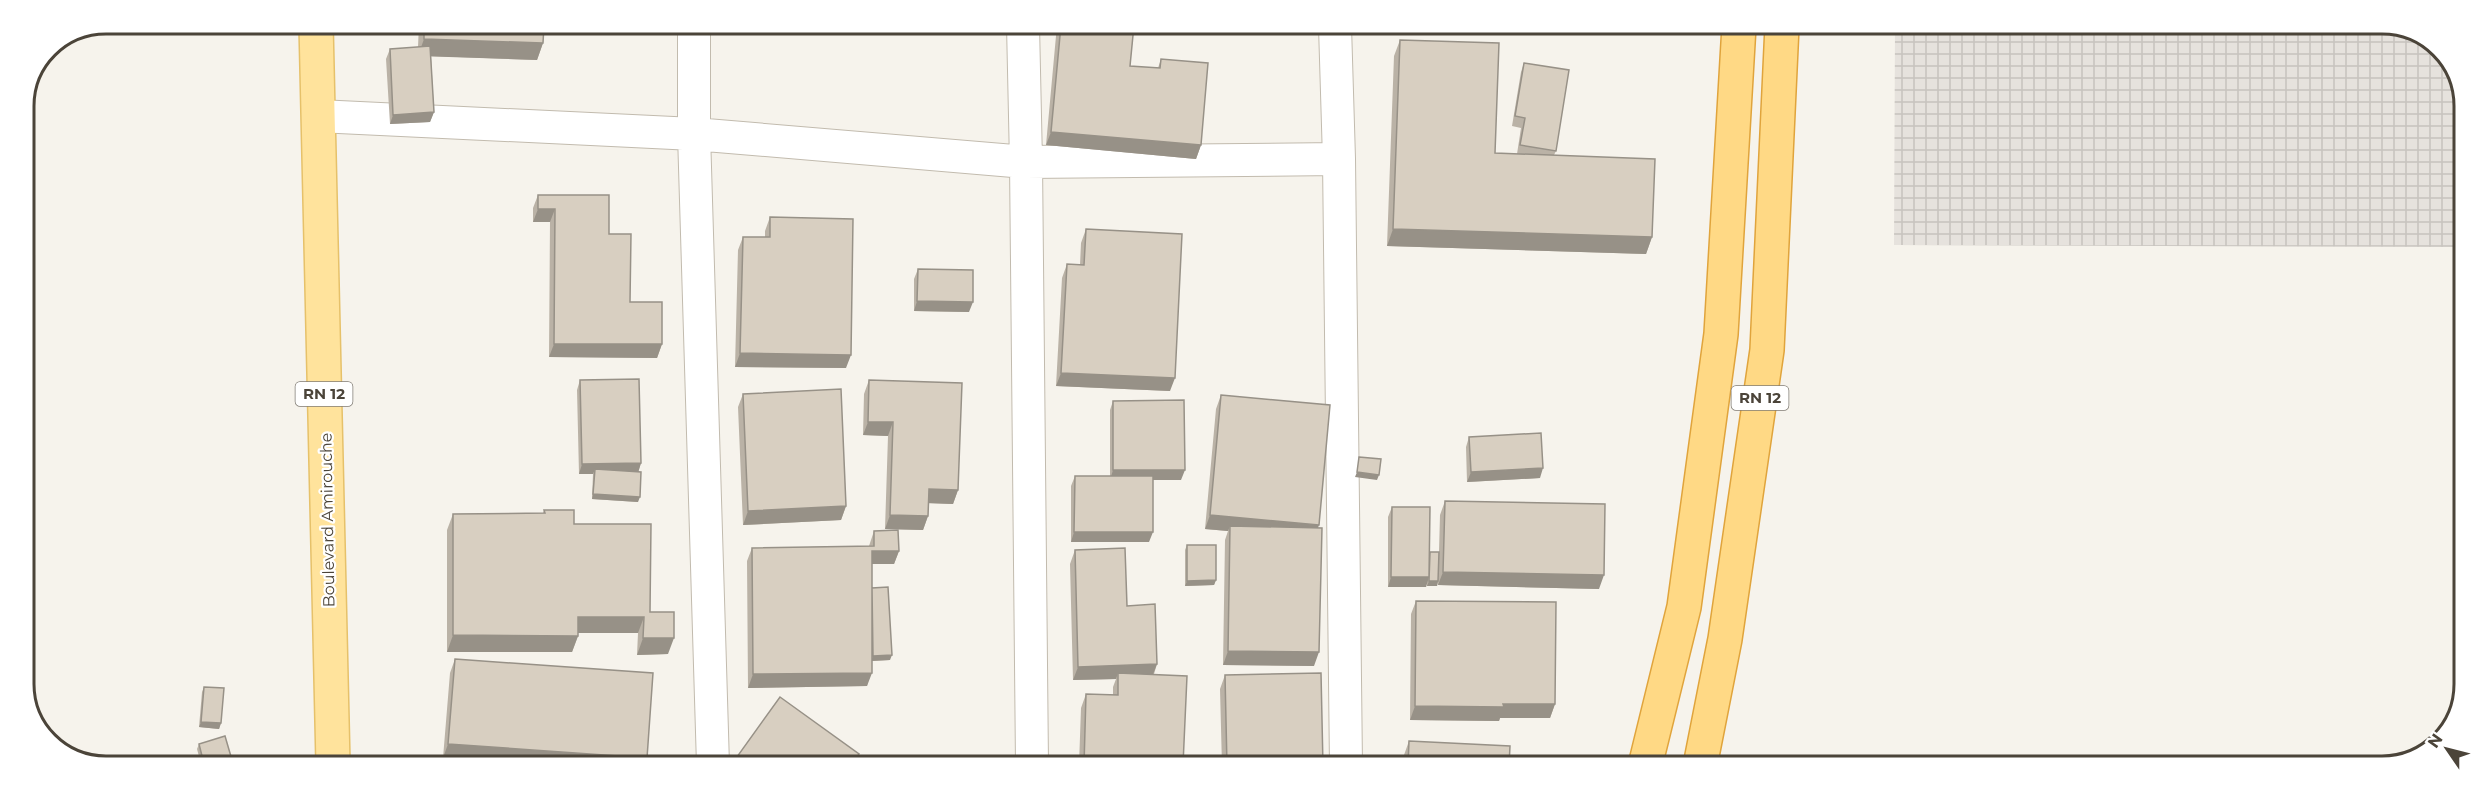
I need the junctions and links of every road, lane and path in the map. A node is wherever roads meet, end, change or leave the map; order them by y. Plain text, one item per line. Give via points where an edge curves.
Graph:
1 (316, 35) edge
2 (694, 35) edge
3 (1023, 35) edge
4 (1335, 35) edge
5 (1738, 35) edge
6 (1782, 35) edge
7 (318, 116) junction
8 (694, 134) junction
9 (1339, 159) junction
10 (1026, 162) junction
11 (333, 756) edge
12 (713, 756) edge
13 (1032, 756) edge
14 (1346, 756) edge
15 (1647, 756) edge
16 (1702, 756) edge

1 - 7 main road, Boulevard Amirouche / RN 12
2 - 8 street
3 - 10 street
4 - 9 street
5 - 15 highway via 1721,334 1684,607
6 - 16 highway, RN 12 via 1767,350 1725,639
7 - 8 street
7 - 11 main road, Boulevard Amirouche / RN 12
8 - 10 street
8 - 12 street
9 - 10 street
9 - 14 street
10 - 13 street

